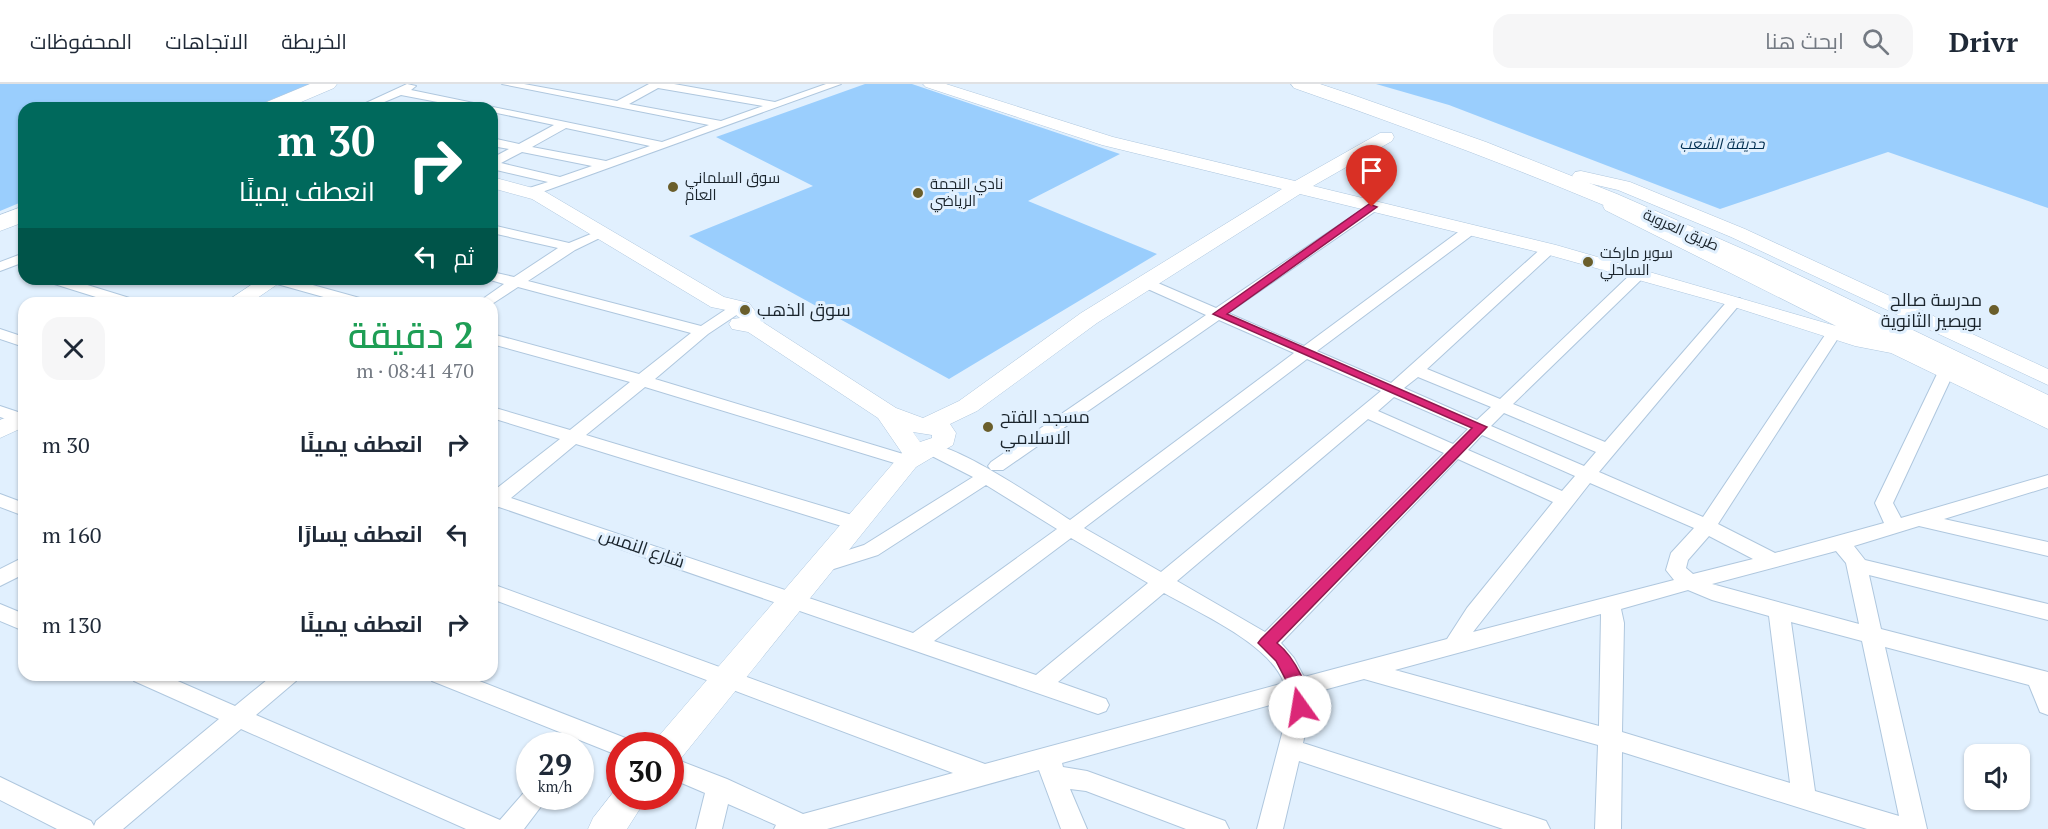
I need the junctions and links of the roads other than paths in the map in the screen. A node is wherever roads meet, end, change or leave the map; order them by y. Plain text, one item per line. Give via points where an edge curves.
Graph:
1 (327, 84) edge
2 (340, 84) edge
3 (415, 84) edge
4 (507, 84) edge
5 (656, 84) edge
6 (804, 84) edge
7 (931, 84) edge
8 (1301, 84) edge
9 (831, 86) edge
10 (399, 91) junction
11 (1342, 91) edge
12 (593, 100) junction
13 (284, 102) edge
14 (297, 102) edge
15 (374, 102) edge
16 (455, 102) edge
17 (618, 105) junction
18 (777, 105) junction
19 (498, 110) edge
20 (566, 117) junction
21 (722, 125) junction
22 (1382, 135) junction
23 (498, 143) edge
24 (1469, 143) junction
25 (664, 145) junction
26 (520, 147) junction
27 (498, 160) edge
28 (498, 165) edge
29 (605, 165) junction
30 (1574, 178) junction
31 (561, 181) junction
32 (498, 184) edge
33 (1303, 184) junction
34 (531, 192) junction
35 (1372, 207) junction
36 (18, 214) edge
37 (0, 221) edge
38 (498, 230) edge
39 (1470, 230) junction
40 (603, 233) junction
41 (570, 247) junction
42 (1549, 249) junction
43 (18, 260) edge
44 (3, 266) edge
45 (18, 269) edge
46 (1639, 274) junction
47 (498, 278) edge
48 (516, 282) junction
49 (1146, 283) junction
50 (72, 285) edge
51 (265, 285) edge
52 (297, 285) edge
53 (112, 297) edge
54 (245, 297) edge
55 (340, 297) edge
56 (493, 297) edge
57 (1735, 301) junction
58 (1219, 314) junction
59 (729, 318) junction
60 (1834, 332) junction
61 (0, 334) edge
62 (18, 340) edge
63 (498, 341) edge
64 (1895, 346) junction
65 (1305, 351) junction
66 (1416, 370) junction
67 (1946, 372) junction
68 (2048, 378) edge
69 (641, 380) junction
70 (1393, 390) junction
71 (2048, 392) edge
72 (1502, 406) junction
73 (2048, 407) edge
74 (1367, 412) junction
75 (498, 414) edge
76 (2048, 422) edge
77 (1480, 427) junction
78 (572, 436) junction
79 (923, 443) junction
80 (1608, 450) junction
81 (1456, 451) junction
82 (991, 472) junction
83 (1588, 474) junction
84 (2048, 481) edge
85 (498, 497) edge
86 (0, 500) edge
87 (1565, 500) junction
88 (498, 501) edge
89 (18, 508) edge
90 (1919, 520) junction
91 (855, 523) junction
92 (1707, 526) junction
93 (1897, 526) junction
94 (1072, 530) junction
95 (1840, 543) junction
96 (2048, 549) edge
97 (1773, 561) junction
98 (1857, 565) junction
99 (821, 566) junction
100 (18, 568) edge
101 (0, 579) edge
102 (1690, 583) junction
103 (1163, 584) junction
104 (498, 593) edge
105 (792, 599) junction
106 (1610, 606) junction
107 (1779, 610) junction
108 (2048, 612) edge
109 (1872, 634) junction
110 (917, 642) junction
111 (1267, 643) junction
112 (1454, 645) junction
113 (1366, 671) junction
114 (726, 679) junction
115 (2043, 680) edge
116 (155, 681) edge
117 (281, 681) edge
118 (453, 681) edge
119 (1041, 684) junction
120 (1298, 688) junction
121 (1098, 705) dead end
122 (2048, 706) edge
123 (237, 718) junction
124 (566, 732) edge
125 (682, 732) edge
126 (1612, 739) junction
127 (1291, 750) junction
128 (1052, 767) junction
129 (684, 773) edge
130 (984, 774) junction
131 (718, 786) junction
132 (0, 788) edge
133 (1804, 798) junction
134 (525, 810) edge
135 (620, 810) edge
136 (794, 827) edge
137 (82, 829) edge
138 (105, 829) edge
139 (493, 829) edge
140 (508, 829) edge
141 (606, 829) edge
142 (708, 829) edge
143 (1074, 829) edge
144 (1216, 829) edge
145 (1270, 829) edge
146 (1537, 829) edge
147 (1608, 829) edge
148 (1903, 829) edge
149 (1914, 829) edge

1 - 13 highway
2 - 14 highway
3 - 10 street
4 - 12 street
5 - 17 street
5 - 18 street
6 - 9 street
7 - 33 street via 1097,138
8 - 11 highway, طريق العروبة
9 - 18 street
10 - 15 street
10 - 16 street
11 - 22 highway via 1371,114
11 - 24 highway, طريق العروبة
11 - 30 highway, طريق العروبة via 1431,114
12 - 17 street
12 - 20 street
17 - 21 street
18 - 21 street
19 - 20 street
20 - 25 street
20 - 26 street
21 - 25 street
22 - 24 highway via 1426,136
22 - 33 street
23 - 26 street
24 - 30 highway, طريق العروبة
25 - 29 street
26 - 27 street
26 - 29 street
28 - 31 street
29 - 31 street
30 - 64 street via 1616,208
30 - 68 street via 1624,186 1738,233
30 - 71 highway, طريق العروبة via 1780,264
30 - 73 highway, طريق العروبة
31 - 34 street
32 - 34 street
33 - 35 street
33 - 49 street
34 - 40 street
35 - 39 street
35 - 58 street
36 - 37 highway
38 - 41 street
39 - 42 street
39 - 65 street
40 - 41 street
40 - 59 street
41 - 48 street
42 - 46 street
42 - 66 street
43 - 44 street
44 - 45 street
46 - 57 street
46 - 72 street
47 - 48 street
48 - 56 street
48 - 59 street
49 - 58 street
49 - 79 street via 1089,318
50 - 53 street
51 - 54 street
52 - 55 street
57 - 60 street
57 - 80 street
58 - 65 street
58 - 82 street
59 - 69 street
59 - 79 street via 888,412
60 - 64 street
60 - 92 street
61 - 62 street
63 - 69 street
64 - 67 street
65 - 70 street
65 - 94 street
66 - 70 street
66 - 72 street
67 - 76 street
67 - 93 street via 1884,503
69 - 78 street
69 - 79 street
70 - 74 street
70 - 77 street
72 - 77 street
72 - 80 street
74 - 81 street
74 - 103 street
75 - 78 street
77 - 81 street
77 - 83 street
78 - 85 street
78 - 91 street
79 - 82 street
79 - 91 street
80 - 83 street
81 - 87 street
81 - 111 street
82 - 94 street
82 - 99 street via 871,550
83 - 87 street
83 - 92 street
84 - 90 street
86 - 89 street
87 - 112 street via 1474,613
88 - 105 street, شارع النمس
90 - 93 street
90 - 96 street
91 - 99 street
92 - 97 street
92 - 102 street via 1676,561 1679,574
93 - 95 street
94 - 103 street
94 - 110 street
95 - 97 street
95 - 98 street via 1854,556
97 - 102 street
98 - 108 street
98 - 109 street
99 - 105 street
100 - 101 street
102 - 106 street
102 - 107 street via 1719,595
103 - 111 street
103 - 119 street
104 - 114 street
105 - 110 street, شارع النمس
105 - 114 street
106 - 112 street
106 - 126 street
107 - 109 street
107 - 133 street
109 - 115 street
109 - 149 street
110 - 119 street, شارع النمس
111 - 120 street via 1283,657
112 - 113 street
113 - 120 street
113 - 126 street
114 - 125 street
114 - 130 street
115 - 122 street
116 - 123 street
117 - 123 street
118 - 124 street
119 - 121 street, شارع النمس
120 - 127 street via 1300,707
120 - 128 street
123 - 138 street
123 - 139 street
126 - 133 street
126 - 147 street
127 - 145 street
127 - 146 street
128 - 130 street
128 - 143 street
128 - 144 street
129 - 131 street
130 - 136 street
131 - 136 street
131 - 142 street
132 - 137 street
133 - 148 street
134 - 140 street
135 - 141 street

